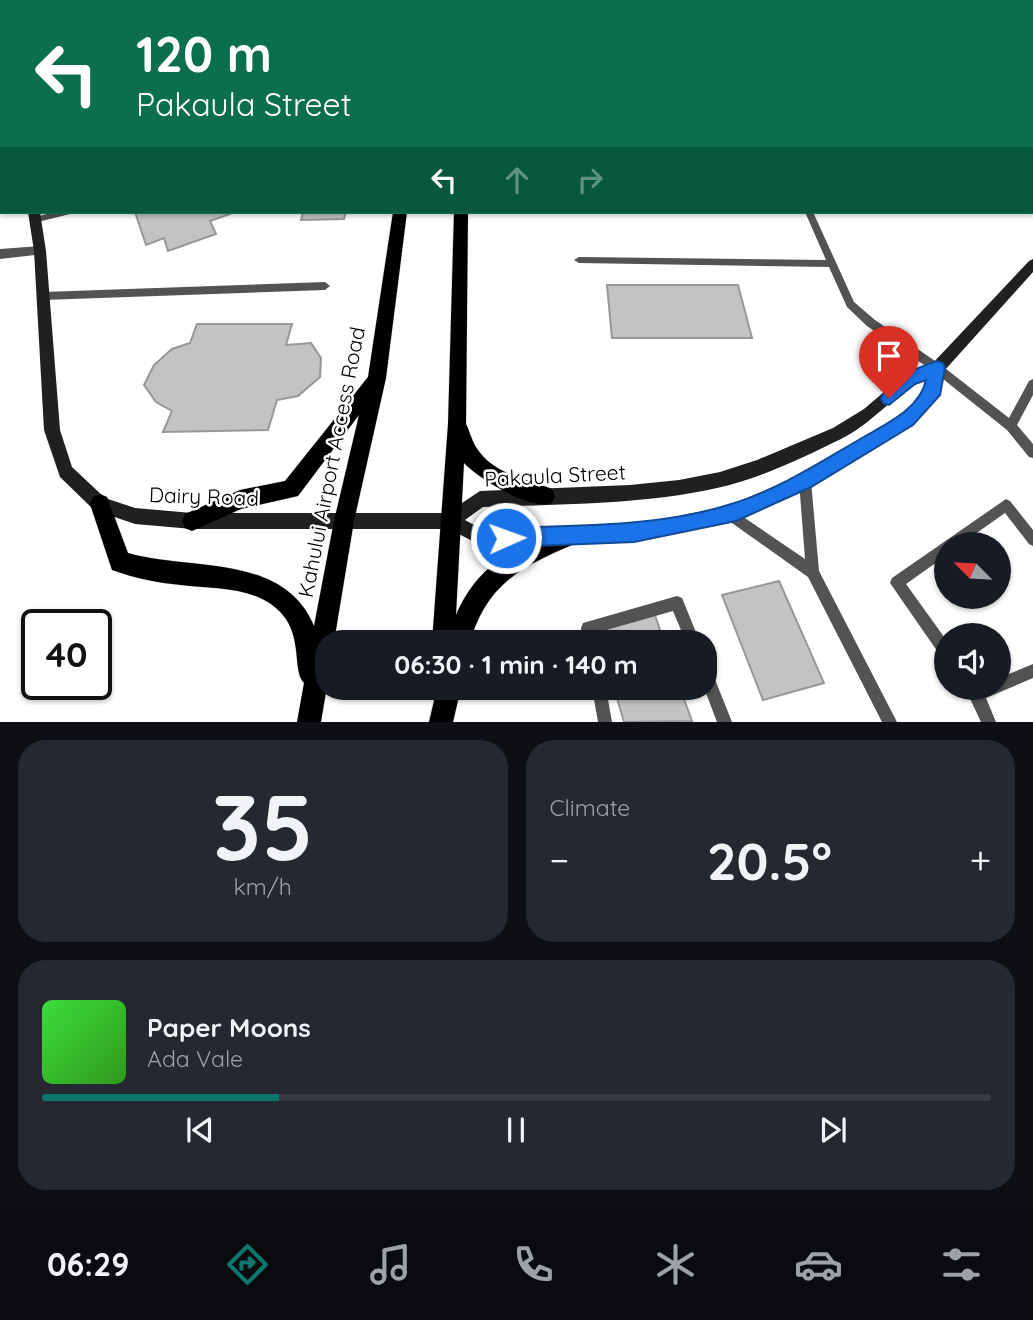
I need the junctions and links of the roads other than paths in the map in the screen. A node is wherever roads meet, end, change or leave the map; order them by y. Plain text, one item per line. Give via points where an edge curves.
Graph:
1 (400, 214) edge
2 (461, 214) edge
3 (810, 214) edge
4 (34, 216) edge
5 (40, 251) junction
6 (0, 254) edge
7 (579, 260) dead end
8 (832, 264) junction
9 (1033, 264) edge
10 (325, 286) dead end
11 (43, 296) junction
12 (937, 368) junction
13 (377, 378) junction
14 (1033, 384) edge
15 (457, 424) junction
16 (1011, 426) junction
17 (1033, 453) edge
18 (805, 481) junction
19 (545, 496) junction
20 (100, 504) junction
21 (729, 514) junction
22 (192, 521) junction
23 (344, 521) junction
24 (450, 521) junction
25 (968, 532) edge
26 (572, 535) junction
27 (1033, 540) edge
28 (934, 556) edge
29 (813, 572) junction
30 (444, 630) edge
31 (462, 630) edge
32 (588, 630) edge
33 (688, 630) edge
34 (934, 635) edge
35 (1033, 671) edge
36 (1011, 680) edge
37 (440, 700) edge
38 (446, 700) edge
39 (600, 700) edge
40 (716, 700) edge
41 (978, 700) edge
42 (308, 722) edge
43 (440, 722) edge
44 (605, 722) edge
45 (725, 722) edge
46 (890, 722) edge
47 (989, 722) edge

1 - 13 main road, Kahului Airport Access Road
2 - 15 main road
3 - 8 lane
4 - 5 street, Dairy Road
5 - 6 street
5 - 11 street, Dairy Road
7 - 8 lane
8 - 12 lane via 850,303 864,317
9 - 12 street, Pakaula Street
10 - 11 lane
11 - 20 street, Dairy Road via 52,430 66,472
12 - 16 lane
12 - 18 street, Pakaula Street via 931,395 907,420
12 - 19 street, Pakaula Street via 909,379 869,415 838,433 720,480 630,493
13 - 22 main road via 291,489 240,500
13 - 23 main road, Kahului Airport Access Road
14 - 16 lane
15 - 19 main road via 471,456 513,486
15 - 24 main road
16 - 17 lane
18 - 21 street, Pakaula Street
18 - 29 lane
19 - 24 street, Pakaula Street via 480,499
20 - 22 street, Dairy Road via 135,516
20 - 42 main road via 120,562 252,583 293,606 307,633 311,663
21 - 26 street, Pakaula Street via 634,533
21 - 29 lane
22 - 23 street, Dairy Road
23 - 24 street, Dairy Road
23 - 42 main road, Kahului Airport Access Road
24 - 26 street, Pakaula Street via 484,539
24 - 30 main road
25 - 27 lane via 1006,505
26 - 31 main road via 512,561 488,583
28 - 34 lane via 897,583
29 - 46 lane
32 - 33 lane via 677,603
35 - 36 lane
37 - 43 main road
38 - 43 main road
39 - 44 lane
40 - 45 lane
41 - 47 lane

